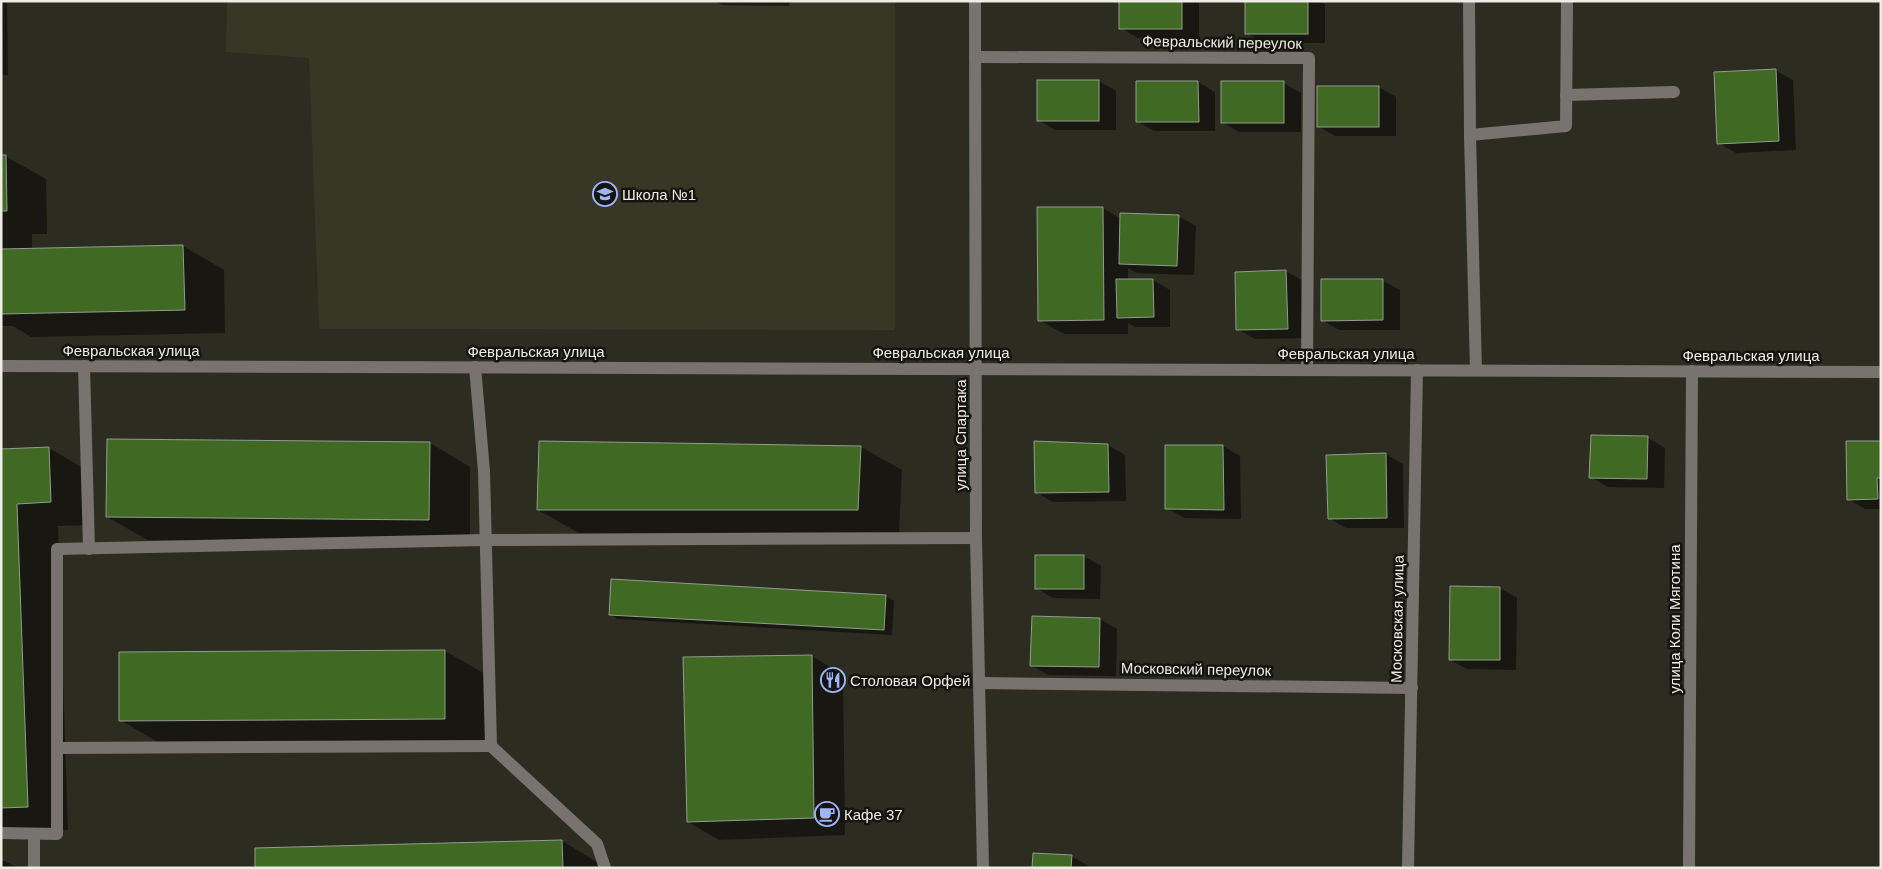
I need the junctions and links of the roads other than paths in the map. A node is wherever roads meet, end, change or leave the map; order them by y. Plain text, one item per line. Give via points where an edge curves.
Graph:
1 (975, 1) edge
2 (1469, 1) edge
3 (1567, 1) edge
4 (975, 56) junction
5 (1674, 92) dead end
6 (1566, 95) junction
7 (1470, 134) junction
8 (1, 366) edge
9 (84, 366) junction
10 (475, 367) junction
11 (976, 368) junction
12 (1307, 369) junction
13 (1417, 370) junction
14 (1476, 370) junction
15 (1692, 371) junction
16 (1881, 372) edge
17 (976, 538) junction
18 (485, 540) junction
19 (89, 549) junction
20 (980, 683) junction
21 (1412, 688) junction
22 (491, 746) junction
23 (57, 748) junction
24 (1, 833) edge
25 (34, 834) junction
26 (34, 868) edge
27 (605, 868) edge
28 (982, 868) edge
29 (1408, 868) edge
30 (1689, 868) edge

1 - 4 street, улица Спартака
2 - 7 street
3 - 6 street
4 - 11 street, улица Спартака
4 - 12 street, Февральский переулок via 1309,58
5 - 6 street
6 - 7 street via 1566,126
7 - 14 street
8 - 9 street, Февральская улица
9 - 10 street, Февральская улица
9 - 19 street
10 - 11 street, Февральская улица
10 - 18 street via 484,471
11 - 12 street, Февральская улица
11 - 17 street, улица Спартака
12 - 13 street, Февральская улица
13 - 14 street, Февральская улица
13 - 21 street, Московская улица
14 - 15 street, Февральская улица
15 - 16 street, Февральская улица
15 - 30 street, улица Коли Мяготина
17 - 18 street
17 - 20 street, улица Спартака
18 - 19 street
18 - 22 street
19 - 23 street via 57,549
20 - 21 street, Московский переулок
20 - 28 street, улица Спартака
21 - 29 street, Московская улица
22 - 23 street
22 - 27 street via 597,844
23 - 25 street via 57,834
24 - 25 street
25 - 26 street

